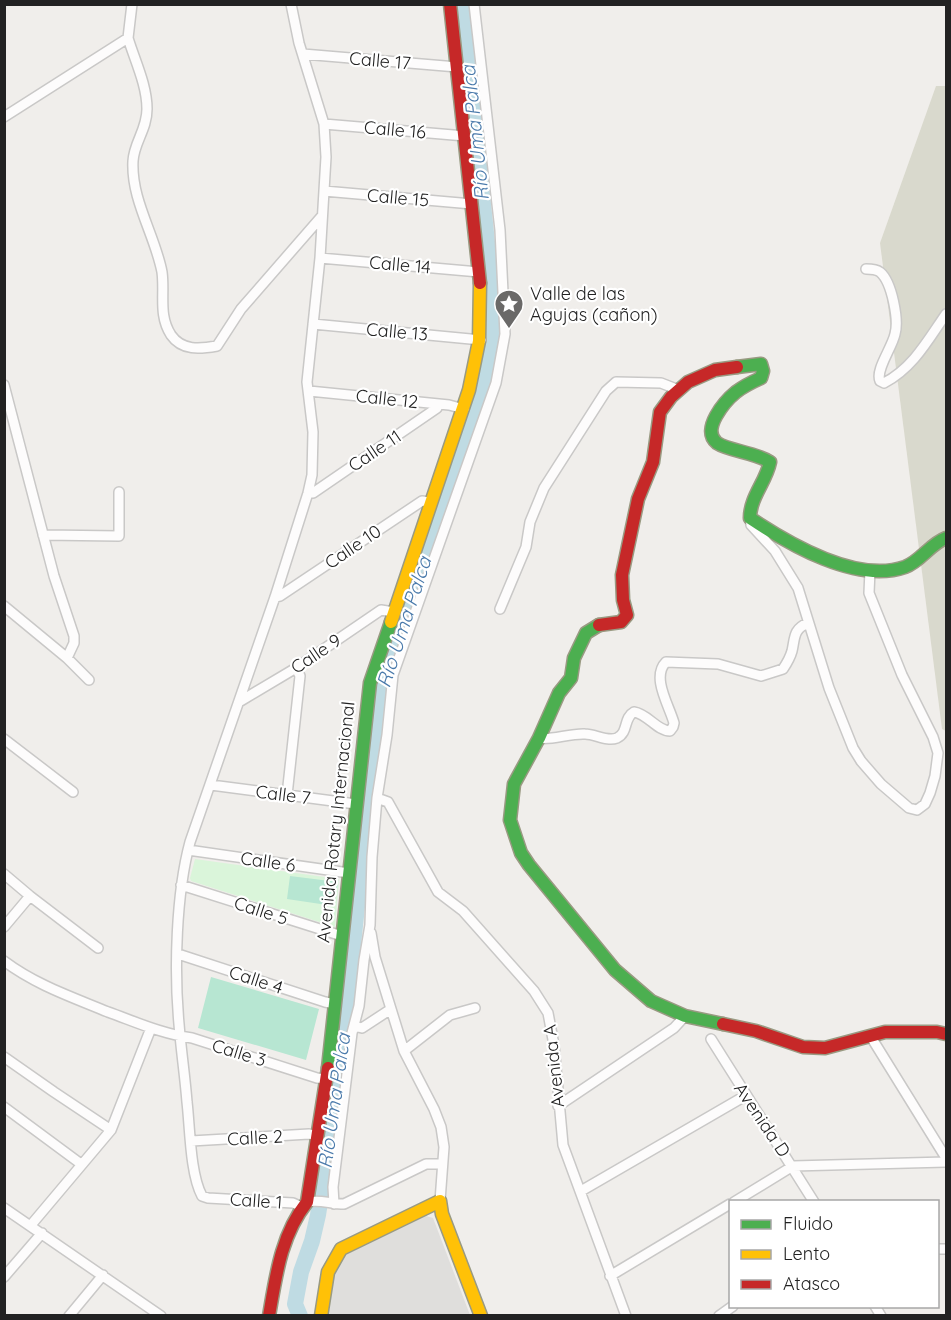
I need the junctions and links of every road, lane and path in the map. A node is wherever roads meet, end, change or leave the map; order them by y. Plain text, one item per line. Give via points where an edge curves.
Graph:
1 (132, 4) edge
2 (291, 4) edge
3 (450, 4) edge
4 (474, 4) edge
5 (128, 38) junction
6 (303, 54) junction
7 (457, 67) junction
8 (4, 117) edge
9 (324, 124) junction
10 (465, 136) junction
11 (324, 191) junction
12 (472, 204) junction
13 (322, 216) junction
14 (320, 258) junction
15 (866, 269) dead end
16 (479, 272) junction
17 (946, 314) edge
18 (313, 324) junction
19 (481, 340) junction
20 (5, 390) edge
21 (679, 390) junction
22 (309, 392) junction
23 (438, 404) junction
24 (464, 409) junction
25 (119, 492) dead end
26 (308, 493) junction
27 (431, 502) junction
28 (750, 518) junction
29 (43, 535) junction
30 (946, 538) edge
31 (870, 570) junction
32 (275, 597) junction
33 (4, 606) edge
34 (500, 609) dead end
35 (394, 612) junction
36 (808, 623) junction
37 (67, 658) junction
38 (296, 668) junction
39 (89, 680) dead end
40 (239, 702) junction
41 (539, 738) junction
42 (4, 739) edge
43 (210, 785) junction
44 (73, 792) dead end
45 (287, 795) junction
46 (377, 798) junction
47 (356, 804) junction
48 (188, 850) junction
49 (349, 873) junction
50 (4, 874) edge
51 (181, 885) junction
52 (30, 896) junction
53 (370, 925) junction
54 (4, 927) edge
55 (342, 936) junction
56 (98, 948) dead end
57 (178, 954) junction
58 (4, 961) edge
59 (335, 1004) junction
60 (476, 1008) dead end
61 (391, 1009) junction
62 (685, 1016) junction
63 (354, 1026) junction
64 (151, 1028) junction
65 (946, 1034) edge
66 (181, 1037) junction
67 (872, 1037) junction
68 (711, 1039) dead end
69 (404, 1051) junction
70 (4, 1056) edge
71 (327, 1079) junction
72 (745, 1096) junction
73 (558, 1106) junction
74 (4, 1107) edge
75 (111, 1130) junction
76 (318, 1136) junction
77 (191, 1141) junction
78 (946, 1160) edge
79 (81, 1164) junction
80 (442, 1164) junction
81 (793, 1166) junction
82 (581, 1191) junction
83 (737, 1200) edge
84 (813, 1200) edge
85 (440, 1201) junction
86 (316, 1203) junction
87 (729, 1205) edge
88 (4, 1208) edge
89 (31, 1225) junction
90 (42, 1233) junction
91 (104, 1275) junction
92 (610, 1276) junction
93 (4, 1277) edge
94 (269, 1315) edge
95 (69, 1316) edge
96 (161, 1316) edge
97 (321, 1316) edge
98 (481, 1316) edge
99 (626, 1316) edge

1 - 5 street
2 - 6 street
3 - 7 street, Avenida Rotary Internacional
4 - 46 street via 500,230 505,334 496,383 393,675
5 - 8 street
5 - 13 street via 146,93 147,110 145,127 134,150 135,186 162,273 163,315 172,336 195,350 217,346 241,309
6 - 7 street, Calle 17
6 - 9 street
7 - 10 street, Avenida Rotary Internacional
9 - 10 street, Calle 16
9 - 11 street
10 - 12 street, Avenida Rotary Internacional
11 - 12 street, Calle 15
11 - 13 street
12 - 16 street, Avenida Rotary Internacional
13 - 14 street
14 - 16 street, Calle 14
14 - 18 street
15 - 17 street via 879,272 886,280 895,312 896,332 879,370 880,381 891,379 912,361
16 - 19 street, Avenida Rotary Internacional
18 - 19 street, Calle 13
18 - 22 street
19 - 24 street, Avenida Rotary Internacional
20 - 29 street
21 - 28 street via 715,370 761,364 761,378 724,402 712,422 711,435 720,446 762,455 770,462
21 - 34 street via 662,383 616,382 606,391 544,488 530,522 526,547
21 - 41 street via 660,412 653,462 638,499 622,575 627,615 621,622 595,626 586,633 574,658 571,678 559,693
22 - 23 street, Calle 12
22 - 26 street via 313,432
23 - 24 street, Calle 12
23 - 26 street, Calle 11
24 - 27 street, Avenida Rotary Internacional
25 - 29 street via 119,536
26 - 32 street
27 - 32 street, Calle 10 via 422,501
27 - 35 street, Avenida Rotary Internacional
28 - 31 street via 806,549
28 - 36 street via 751,525 775,551 798,588
29 - 37 street via 74,636
30 - 31 street via 906,567
31 - 36 street via 869,593 938,753 930,793 917,810 909,808 881,784 853,748
32 - 40 street
33 - 37 street
35 - 38 street, Calle 9 via 381,610
35 - 47 street, Avenida Rotary Internacional via 369,683
36 - 41 street via 795,634 783,669 767,675 711,663 666,662 659,678 674,723 670,731 634,712 628,717 625,731 616,738 592,734
37 - 39 street
38 - 40 street, Calle 9
38 - 45 street via 300,676
40 - 43 street
41 - 62 street via 514,784 510,820 521,854 615,970 651,1001
42 - 44 street
43 - 45 street, Calle 7
43 - 48 street
45 - 47 street, Calle 7
46 - 53 street
46 - 73 street, Avenida A via 388,801 438,892 464,911 548,1013
47 - 49 street, Avenida Rotary Internacional
48 - 49 street, Calle 6
48 - 51 street
49 - 55 street, Avenida Rotary Internacional
50 - 52 street
51 - 55 street, Calle 5
51 - 57 street
52 - 54 street
52 - 56 street
53 - 61 street
53 - 63 street
55 - 59 street, Avenida Rotary Internacional
57 - 59 street, Calle 4
57 - 66 street
58 - 64 street, Calle 3 via 38,984
59 - 71 street, Avenida Rotary Internacional
60 - 69 street via 450,1015
61 - 63 street via 362,1028
61 - 69 street
62 - 67 street via 756,1031 803,1047 825,1048
62 - 73 street via 674,1028
63 - 86 street via 333,1187
64 - 66 street, Calle 3
64 - 75 street
65 - 67 street via 885,1032
66 - 71 street, Calle 3
66 - 77 street
67 - 78 street
68 - 72 street, Avenida D
69 - 80 street via 441,1127
70 - 75 street
71 - 76 street, Avenida Rotary Internacional
72 - 81 street, Avenida D
72 - 82 street
73 - 82 street, Avenida A via 563,1145
74 - 79 street
75 - 79 street
76 - 77 street, Calle 2
76 - 86 street, Avenida Rotary Internacional
77 - 86 street, Calle 1 via 202,1196
78 - 81 street
79 - 89 street
80 - 85 street
80 - 86 street via 426,1164 344,1204
81 - 83 street
81 - 84 street, Avenida D
82 - 92 street, Avenida A
85 - 97 street via 341,1250 327,1271
85 - 98 street
86 - 94 street, Avenida Rotary Internacional via 284,1242
87 - 92 street
88 - 89 street
89 - 90 street
90 - 91 street
90 - 93 street
91 - 95 street
91 - 96 street
92 - 99 street, Avenida A

